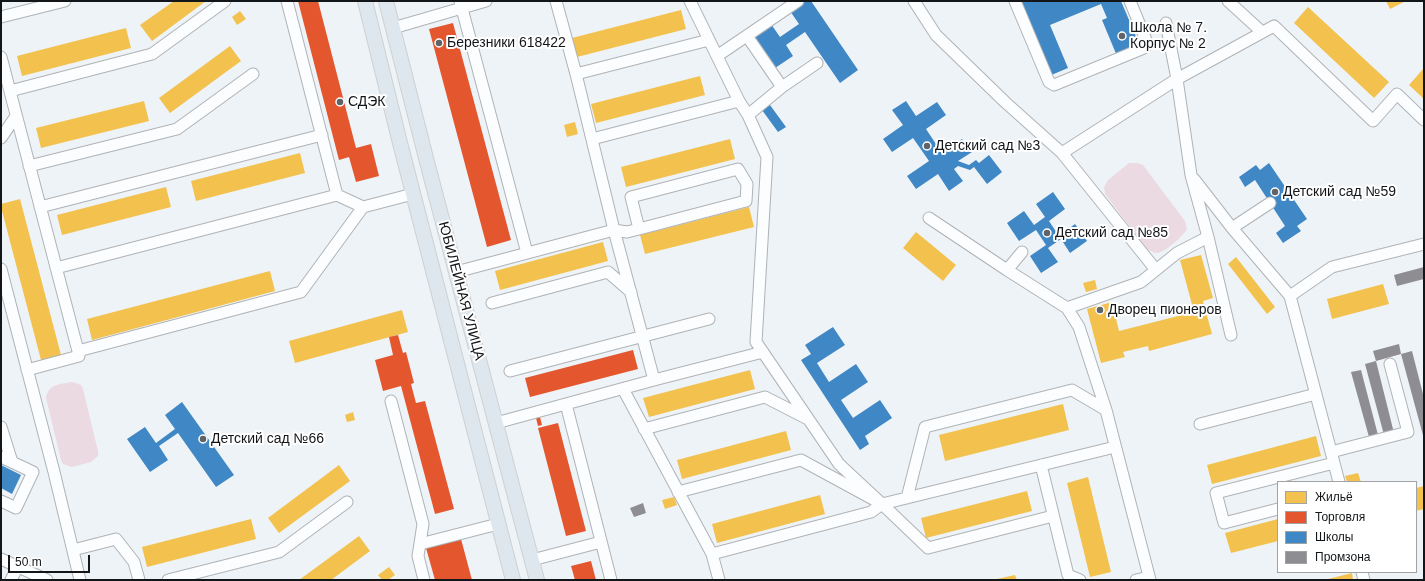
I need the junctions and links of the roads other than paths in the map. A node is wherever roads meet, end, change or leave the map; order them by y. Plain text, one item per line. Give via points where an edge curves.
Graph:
1 (65, 1) edge
2 (225, 1) edge
3 (287, 1) edge
4 (365, 1) edge
5 (386, 1) edge
6 (486, 1) edge
7 (556, 1) edge
8 (690, 1) edge
9 (798, 1) edge
10 (914, 1) edge
11 (1014, 1) edge
12 (1130, 1) edge
13 (1228, 1) edge
14 (461, 4) edge
15 (1, 17) edge
16 (1166, 22) dead end
17 (393, 28) junction
18 (1262, 32) junction
19 (747, 36) junction
20 (709, 40) junction
21 (717, 56) junction
22 (1, 57) edge
23 (817, 63) dead end
24 (253, 74) dead end
25 (576, 74) junction
26 (1177, 80) junction
27 (782, 87) junction
28 (10, 90) junction
29 (739, 101) junction
30 (748, 115) junction
31 (16, 116) junction
32 (1424, 120) edge
33 (322, 135) junction
34 (1, 138) edge
35 (592, 139) junction
36 (1062, 153) junction
37 (29, 166) junction
38 (1191, 175) junction
39 (765, 179) junction
40 (747, 184) junction
41 (413, 194) junction
42 (337, 195) junction
43 (1270, 203) dead end
44 (40, 207) junction
45 (363, 207) junction
46 (929, 218) dead end
47 (1232, 228) junction
48 (639, 229) junction
49 (614, 230) junction
50 (1208, 237) junction
51 (1424, 244) edge
52 (1022, 252) dead end
53 (527, 253) junction
54 (56, 268) junction
55 (1, 269) edge
56 (1007, 270) junction
57 (1156, 270) junction
58 (456, 272) junction
59 (631, 292) junction
60 (1290, 296) junction
61 (492, 303) dead end
62 (1067, 308) junction
63 (709, 319) dead end
64 (1231, 335) dead end
65 (642, 336) junction
66 (78, 351) junction
67 (763, 352) junction
68 (1390, 364) dead end
69 (27, 370) junction
70 (510, 371) dead end
71 (654, 380) junction
72 (623, 389) junction
73 (1316, 394) junction
74 (391, 401) dead end
75 (566, 404) junction
76 (1106, 410) junction
77 (809, 420) junction
78 (496, 423) junction
79 (1200, 424) dead end
80 (1, 427) edge
81 (644, 429) junction
82 (1115, 446) junction
83 (1331, 452) junction
84 (1, 457) edge
85 (12, 462) junction
86 (1334, 463) junction
87 (1041, 465) junction
88 (1339, 481) edge
89 (678, 492) junction
90 (907, 498) junction
91 (1, 501) edge
92 (347, 502) dead end
93 (882, 504) junction
94 (1277, 509) edge
95 (1053, 516) junction
96 (498, 524) junction
97 (601, 542) junction
98 (420, 544) junction
99 (73, 550) junction
100 (712, 554) junction
101 (1, 559) edge
102 (532, 560) junction
103 (18, 566) junction
104 (1150, 578) edge
105 (11, 580) edge
106 (47, 580) edge
107 (80, 580) edge
108 (139, 580) edge
109 (168, 580) edge
110 (424, 580) edge
111 (513, 580) edge
112 (537, 580) edge
113 (611, 580) edge
114 (719, 580) edge
115 (1080, 580) edge
116 (1136, 580) edge

1 - 15 street
2 - 28 street via 152,54
3 - 33 street
4 - 41 main road, ЮБИЛЕЙНАЯ УЛИЦА
5 - 17 main road, ЮБИЛЕЙНАЯ УЛИЦА
6 - 14 street
7 - 25 street
8 - 20 street
9 - 19 street
10 - 36 street via 936,35 1004,102
11 - 12 street via 1049,82 1054,85 1147,45
13 - 18 street
14 - 17 street
14 - 53 street
16 - 26 street
17 - 58 main road, ЮБИЛЕЙНАЯ УЛИЦА
18 - 26 street
18 - 32 street via 1274,26 1372,121 1397,94
19 - 21 street
19 - 27 street
20 - 21 street
20 - 25 street
21 - 29 street
22 - 28 street
23 - 27 street
24 - 37 street via 177,129
25 - 35 street
26 - 36 street
26 - 38 street
27 - 30 street
28 - 31 street
29 - 30 street
29 - 35 street
30 - 39 street via 767,157
31 - 34 street
31 - 37 street
33 - 42 street
33 - 44 street
35 - 49 street
36 - 57 street
37 - 44 street
38 - 47 street
38 - 50 street
39 - 40 street
39 - 67 street via 756,342
40 - 48 street via 746,201
40 - 48 street via 738,169 631,197
41 - 45 street
41 - 96 main road, ЮБИЛЕЙНАЯ УЛИЦА
42 - 45 street
42 - 54 street
43 - 47 street
44 - 54 street
45 - 66 street via 301,292
46 - 56 street
47 - 60 street
48 - 49 street via 627,232
49 - 53 street
49 - 59 street
50 - 57 street via 1177,253
50 - 64 street
51 - 60 street via 1332,267
52 - 56 street
53 - 58 street
54 - 66 street
55 - 69 street
56 - 62 street
57 - 62 street via 1141,282
58 - 78 main road, ЮБИЛЕЙНАЯ УЛИЦА
59 - 61 street via 608,272
59 - 65 street
60 - 73 street
62 - 76 street via 1079,327
63 - 65 street
65 - 70 street
65 - 71 street
66 - 69 street via 79,356
67 - 71 street
67 - 77 street
68 - 83 street via 1408,432
69 - 99 street
71 - 72 street
72 - 75 street
72 - 81 street
73 - 79 street
73 - 83 street
74 - 98 street via 423,524
75 - 78 street
75 - 97 street
76 - 82 street
76 - 90 street via 1072,390 925,427
77 - 81 street via 766,397
77 - 93 street via 839,464
78 - 102 main road, ЮБИЛЕЙНАЯ УЛИЦА
80 - 85 street
81 - 89 street
82 - 87 street
82 - 104 street
83 - 86 street
84 - 85 street
85 - 91 street via 33,472 16,508
86 - 88 street
86 - 94 street via 1216,493 1224,523
87 - 90 street
87 - 95 street
89 - 93 street via 801,460
89 - 100 street
90 - 93 street
92 - 109 street via 279,552
93 - 95 street via 928,548
93 - 100 street via 871,512
95 - 115 street via 1068,575
96 - 98 street
96 - 111 main road, ЮБИЛЕЙНАЯ УЛИЦА
97 - 102 street
97 - 113 street
98 - 110 street via 418,556
99 - 107 street
99 - 108 street via 116,539 134,562
100 - 114 street
101 - 103 street
102 - 112 main road, ЮБИЛЕЙНАЯ УЛИЦА
103 - 105 street
103 - 106 street
104 - 116 street

